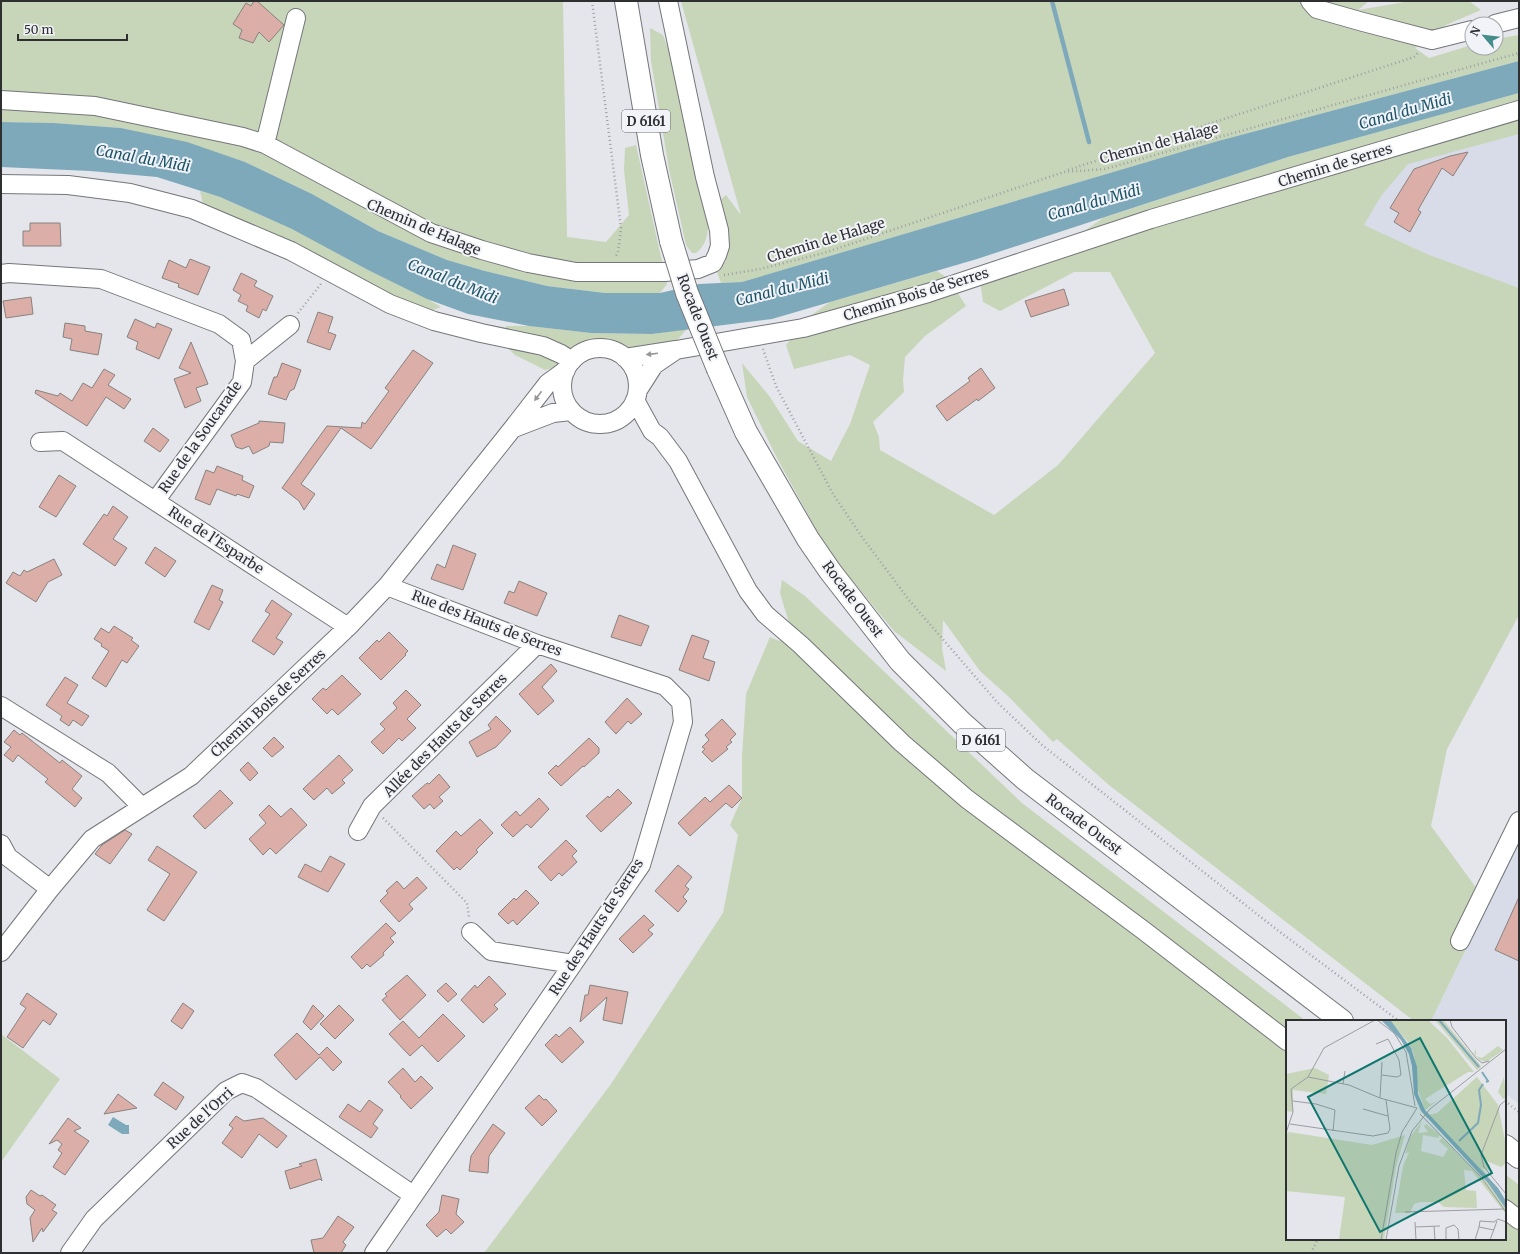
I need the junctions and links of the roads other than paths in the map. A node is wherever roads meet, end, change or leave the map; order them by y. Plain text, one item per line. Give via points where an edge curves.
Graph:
1 (626, 1) edge
2 (668, 1) edge
3 (1310, 1) edge
4 (296, 18) dead end
5 (1519, 18) edge
6 (1504, 22) edge
7 (1464, 32) edge
8 (1, 100) edge
9 (1519, 110) edge
10 (265, 144) junction
11 (1, 184) edge
12 (1151, 219) joint
13 (1, 274) edge
14 (290, 325) road end
15 (676, 350) junction
16 (625, 358) junction
17 (245, 361) junction
18 (569, 365) junction
19 (637, 395) junction
20 (571, 411) junction
21 (613, 422) junction
22 (513, 428) junction
23 (652, 431) junction
24 (40, 442) dead end
25 (156, 500) junction
26 (387, 586) junction
27 (348, 627) junction
28 (537, 644) junction
29 (1, 706) edge
30 (142, 807) junction
31 (1519, 821) edge
32 (358, 831) dead end
33 (1, 844) edge
34 (50, 889) junction
35 (471, 932) road end
36 (1460, 942) dead end
37 (1, 952) edge
38 (572, 964) junction
39 (1341, 1020) edge
40 (1286, 1040) edge
41 (1506, 1147) edge
42 (1519, 1157) edge
43 (413, 1195) junction
44 (1506, 1210) edge
45 (1519, 1220) edge
46 (70, 1253) edge
47 (374, 1253) edge

1 - 39 main road, Rocade Ouest / D 6161, bridge via 652,155 671,240 687,293 746,432 808,539 900,661 962,723 1025,778
2 - 10 street via 704,178 719,230 720,246 713,263 698,269 665,272 576,272 528,263 482,250 431,233
3 - 7 street via 1317,9 1432,40
4 - 10 street
5 - 6 street
8 - 10 street via 96,106
9 - 12 street, Chemin de Serres
11 - 18 street via 68,185 130,193 192,209 284,248 390,304 434,321 543,346 562,354
12 - 15 street, Chemin Bois de Serres via 928,293 803,328
13 - 17 street, Rue de la Soucarade via 101,279 219,324 240,340
14 - 17 street
15 -> 16 street, Chemin Bois de Serres
15 - 19 street, Chemin Bois de Serres via 654,365
16 - 18 street via 604,348 592,349 581,353
16 - 19 street via 633,367 637,378
17 - 25 street, Rue de la Soucarade via 242,382
18 - 20 street via 562,380 562,391
18 -> 22 street, Chemin Bois de Serres via 548,383
19 - 21 street via 623,417
19 - 23 street
20 - 21 street via 579,419 590,423
20 - 22 street via 553,413
21 - 23 street
22 - 26 street, Chemin Bois de Serres
23 - 40 street via 660,437 678,461 748,591 765,614 801,645 902,743 967,799 1144,930
24 - 25 street, Rue de l'Esparbe via 63,440
25 - 27 street, Rue de l'Esparbe
26 - 27 street, Chemin Bois de Serres
26 - 28 street, Rue des Hauts de Serres
27 - 30 street, Chemin Bois de Serres via 191,776
28 - 32 street, Allée des Hauts de Serres via 372,806
28 - 38 street, Rue des Hauts de Serres via 664,686 681,702 684,722 641,864
29 - 30 street via 108,773
30 - 34 street, Chemin Bois de Serres via 92,839
31 - 36 street
33 - 34 street via 8,857
34 - 37 street, Chemin Bois de Serres
35 - 38 street via 491,951
38 - 43 street, Rue des Hauts de Serres
41 - 42 main road
43 - 46 street, Rue de l'Orri via 256,1088 242,1083 226,1091 94,1219
43 - 47 street, Rue des Hauts de Serres
44 - 45 street

